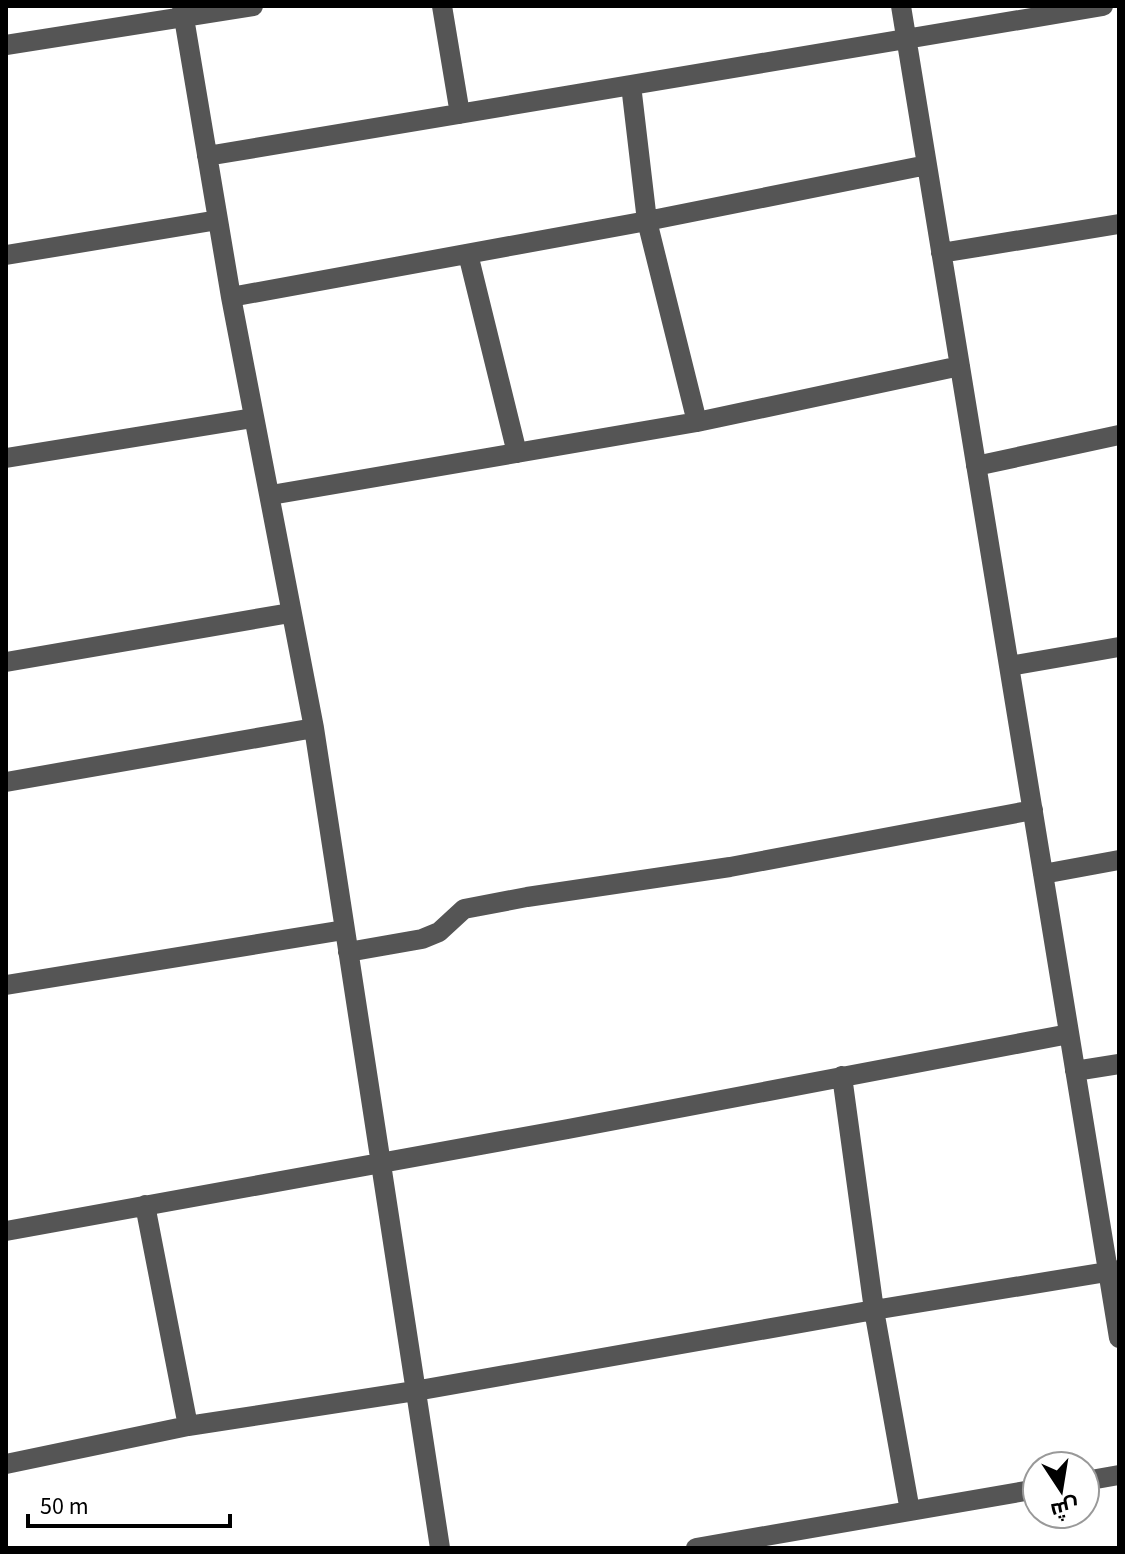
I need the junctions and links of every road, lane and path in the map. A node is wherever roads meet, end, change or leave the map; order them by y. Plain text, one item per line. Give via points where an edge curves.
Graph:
1 (253, 6) edge
2 (442, 6) edge
3 (901, 6) edge
4 (1103, 6) edge
5 (1080, 8) edge
6 (183, 12) edge
7 (906, 37) junction
8 (6, 45) edge
9 (631, 85) junction
10 (460, 114) junction
11 (207, 156) junction
12 (927, 165) junction
13 (218, 220) junction
14 (647, 221) junction
15 (1119, 224) edge
16 (941, 253) junction
17 (468, 254) junction
18 (6, 255) edge
19 (231, 297) junction
20 (960, 366) junction
21 (253, 418) junction
22 (697, 422) junction
23 (1119, 435) edge
24 (517, 453) junction
25 (6, 458) edge
26 (976, 466) junction
27 (271, 495) junction
28 (290, 613) junction
29 (1119, 647) edge
30 (6, 662) edge
31 (1009, 666) junction
32 (314, 728) junction
33 (6, 782) edge
34 (1033, 810) junction
35 (1119, 860) edge
36 (1043, 874) junction
37 (344, 930) junction
38 (348, 952) junction
39 (6, 985) edge
40 (1069, 1034) junction
41 (1119, 1064) edge
42 (1075, 1071) junction
43 (842, 1076) junction
44 (380, 1164) junction
45 (145, 1205) junction
46 (6, 1231) edge
47 (1114, 1271) edge
48 (874, 1310) junction
49 (1119, 1338) edge
50 (415, 1391) junction
51 (188, 1426) junction
52 (6, 1464) edge
53 (1021, 1492) edge
54 (910, 1511) junction
55 (440, 1548) edge
56 (696, 1548) edge

1 - 6 street
2 - 10 street
3 - 7 street
4 - 5 street
5 - 7 street
6 - 8 street
6 - 11 street
7 - 9 street
7 - 12 street
9 - 10 street
9 - 14 street
10 - 11 street
11 - 13 street
12 - 14 street
12 - 16 street
13 - 18 street
13 - 19 street
14 - 17 street
14 - 22 street
15 - 16 street
16 - 20 street
17 - 19 street
17 - 24 street
19 - 21 street
20 - 22 street
20 - 26 street
21 - 25 street
21 - 27 street
22 - 24 street
23 - 26 street
24 - 27 street
26 - 31 street
27 - 28 street
28 - 30 street
28 - 32 street
29 - 31 street
31 - 34 street
32 - 33 street
32 - 37 street
34 - 36 street
34 - 38 street via 730,867 464,909 439,932 422,939
35 - 36 street
36 - 40 street
37 - 38 street
37 - 39 street
38 - 44 street
40 - 42 street
40 - 43 street
41 - 42 street
42 - 47 street
43 - 44 street
43 - 48 street
44 - 45 street
44 - 50 street
45 - 46 street
45 - 51 street
47 - 48 street
47 - 49 street
48 - 50 street
48 - 54 street
50 - 51 street
50 - 55 street
51 - 52 street
53 - 54 street
54 - 56 street

